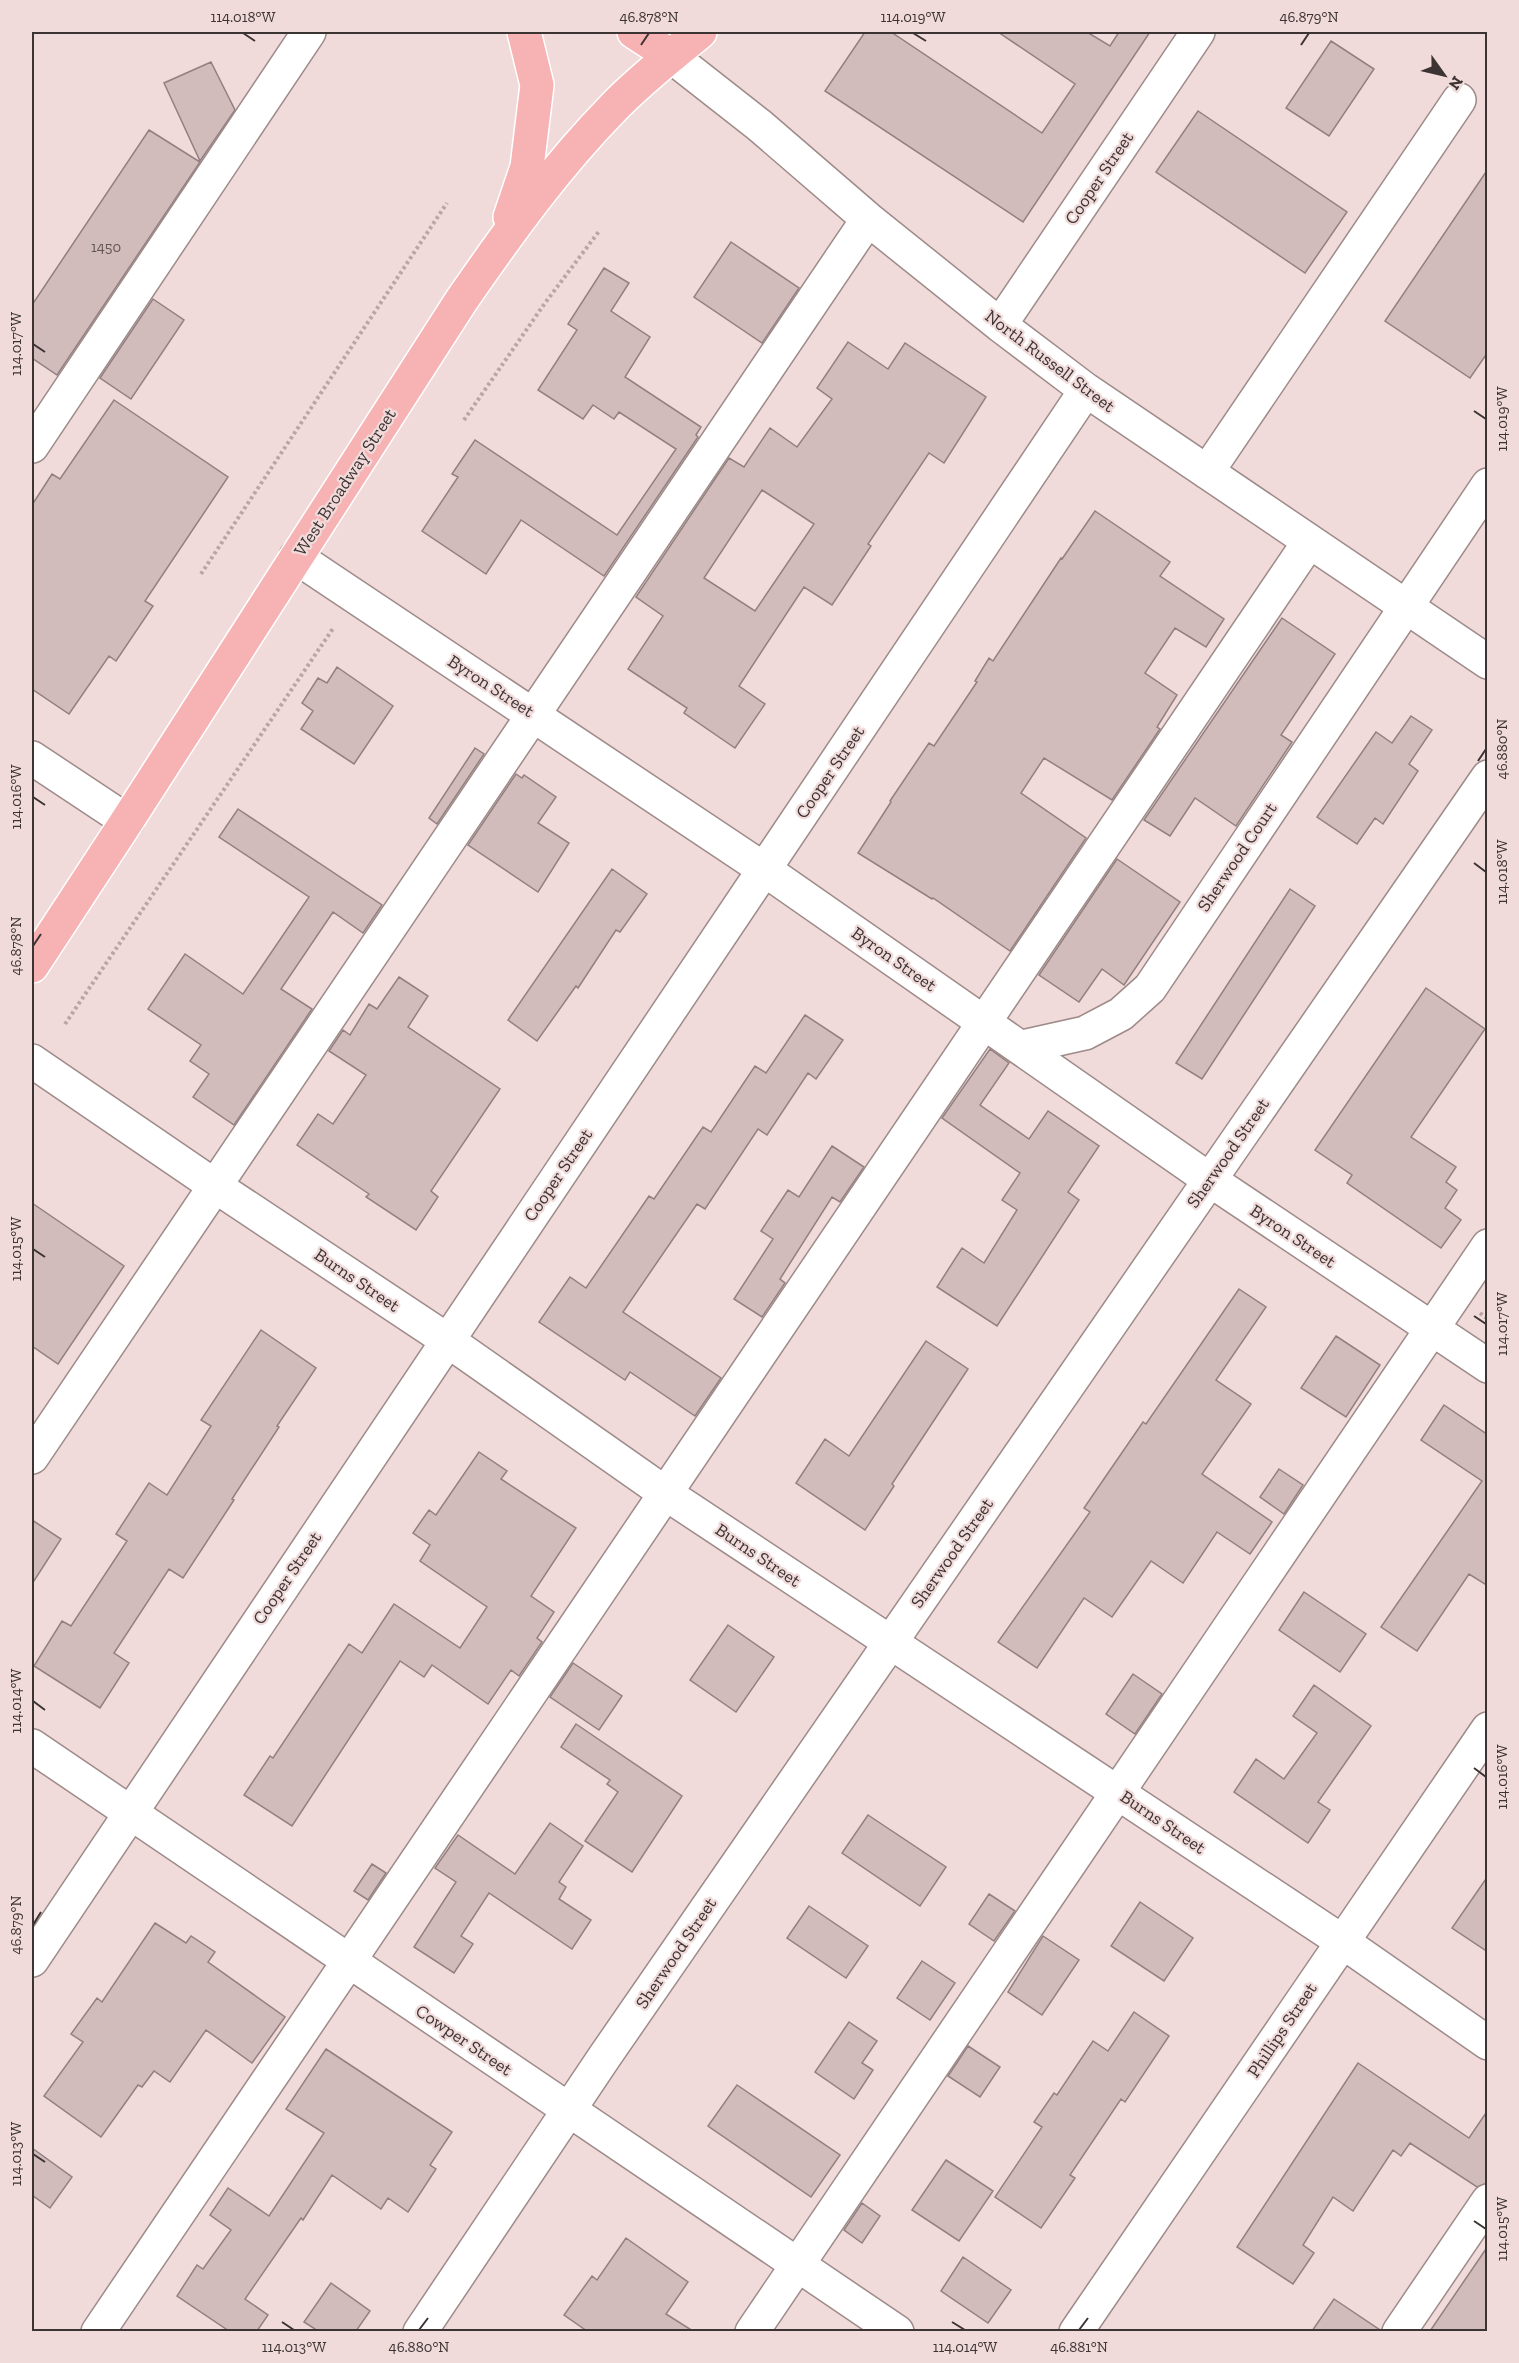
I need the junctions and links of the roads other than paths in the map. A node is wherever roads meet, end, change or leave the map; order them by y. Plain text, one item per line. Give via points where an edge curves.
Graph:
1 (309, 32) edge
2 (524, 32) edge
3 (634, 32) edge
4 (700, 32) edge
5 (1198, 32) edge
6 (670, 56) junction
7 (1460, 100) dead end
8 (868, 219) junction
9 (502, 241) junction
10 (1000, 325) junction
11 (1086, 390) junction
12 (32, 446) edge
13 (1207, 472) junction
14 (1488, 485) edge
15 (1309, 542) junction
16 (296, 557) junction
17 (1404, 607) junction
18 (1488, 662) edge
19 (534, 714) junction
20 (32, 758) edge
21 (1488, 777) edge
22 (127, 821) junction
23 (765, 870) junction
24 (32, 966) edge
25 (985, 1022) junction
26 (1022, 1047) junction
27 (32, 1060) edge
28 (1210, 1180) junction
29 (215, 1186) junction
30 (1488, 1246) edge
31 (1431, 1328) junction
32 (447, 1340) junction
33 (1488, 1366) edge
34 (32, 1457) edge
35 (665, 1493) junction
36 (890, 1642) junction
37 (1488, 1729) edge
38 (32, 1746) edge
39 (1119, 1792) junction
40 (130, 1813) junction
41 (1343, 1942) junction
42 (32, 1960) edge
43 (349, 1961) junction
44 (1488, 2043) edge
45 (570, 2109) junction
46 (1488, 2201) edge
47 (798, 2263) junction
48 (98, 2331) edge
49 (420, 2331) edge
50 (752, 2331) edge
51 (897, 2331) edge
52 (1076, 2331) edge
53 (1399, 2331) edge

1 - 12 street
2 - 9 main road via 537,85 527,167
3 - 6 main road, North Russell Street
4 - 6 main road, West Broadway Street
5 - 10 street, Cooper Street
6 - 8 street, North Russell Street via 759,125
6 - 9 main road, West Broadway Street via 615,106 561,165
7 - 13 street
8 - 10 street, North Russell Street
8 - 19 street
9 - 16 main road, West Broadway Street
10 - 11 street, North Russell Street
11 - 13 street, North Russell Street
11 - 23 street, Cooper Street
13 - 15 street, North Russell Street
14 - 17 street
15 - 17 street, North Russell Street
15 - 25 street
16 - 19 street, Byron Street
16 - 22 main road, West Broadway Street
17 - 18 street, North Russell Street
17 - 26 street, Sherwood Court via 1150,988 1121,1014 1085,1033
19 - 23 street, Byron Street
19 - 29 street
20 - 22 street
21 - 28 street, Sherwood Street
22 - 24 main road, West Broadway Street
23 - 25 street, Byron Street
23 - 32 street, Cooper Street
25 - 26 street, Byron Street
25 - 35 street
26 - 28 street, Byron Street
27 - 29 street, Burns Street
28 - 31 street, Byron Street
28 - 36 street, Sherwood Street
29 - 32 street, Burns Street
29 - 34 street
30 - 31 street
31 - 33 street, Byron Street
31 - 39 street
32 - 35 street, Burns Street
32 - 40 street, Cooper Street
35 - 36 street, Burns Street
35 - 43 street
36 - 39 street, Burns Street
36 - 45 street, Sherwood Street
37 - 41 street, Phillips Street
38 - 40 street, Cowper Street
39 - 41 street, Burns Street
39 - 47 street
40 - 42 street, Cooper Street
40 - 43 street, Cowper Street
41 - 44 street, Burns Street
41 - 52 street, Phillips Street
43 - 45 street, Cowper Street
43 - 48 street
45 - 47 street, Cowper Street
45 - 49 street, Sherwood Street
46 - 53 street
47 - 50 street
47 - 51 street, Cowper Street

